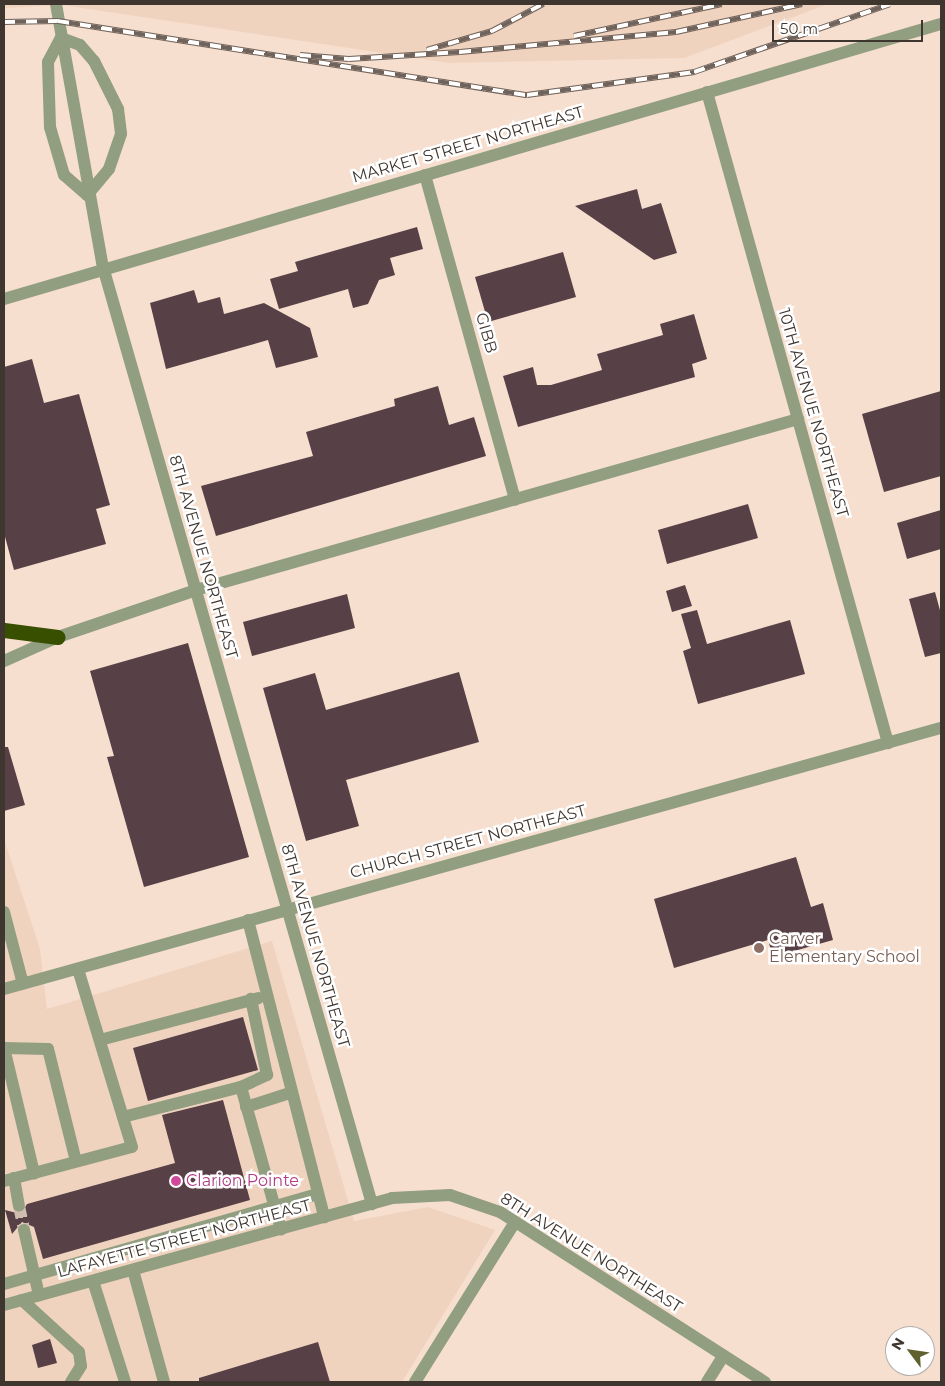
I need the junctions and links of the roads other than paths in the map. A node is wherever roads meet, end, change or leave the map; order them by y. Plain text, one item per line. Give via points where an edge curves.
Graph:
1 (56, 4) edge
2 (941, 24) edge
3 (61, 38) junction
4 (707, 92) junction
5 (425, 175) junction
6 (87, 195) junction
7 (103, 267) junction
8 (4, 299) edge
9 (798, 419) junction
10 (515, 500) junction
11 (196, 590) junction
12 (4, 630) edge
13 (58, 637) junction
14 (4, 661) edge
15 (941, 728) edge
16 (888, 743) junction
17 (287, 909) junction
18 (4, 912) edge
19 (248, 920) junction
20 (78, 969) junction
21 (23, 984) junction
22 (4, 990) edge
23 (268, 996) junction
24 (252, 999) junction
25 (100, 1040) junction
26 (4, 1048) edge
27 (241, 1087) junction
28 (290, 1093) junction
29 (246, 1107) junction
30 (123, 1117) junction
31 (76, 1161) junction
32 (34, 1173) junction
33 (9, 1179) edge
34 (317, 1194) junction
35 (372, 1204) junction
36 (20, 1206) tunnel mouth
37 (274, 1206) junction
38 (324, 1217) junction
39 (515, 1222) junction
40 (281, 1229) junction
41 (24, 1230) tunnel mouth
42 (133, 1270) junction
43 (35, 1275) junction
44 (93, 1281) junction
45 (4, 1284) edge
46 (39, 1295) junction
47 (22, 1300) junction
48 (4, 1305) edge
49 (722, 1356) junction
50 (71, 1382) edge
51 (125, 1382) edge
52 (164, 1382) edge
53 (415, 1382) edge
54 (707, 1382) edge
55 (765, 1382) edge

1 - 3 street, 8TH AVENUE NORTHEAST
2 - 4 street, MARKET STREET NORTHEAST
3 - 6 street, 8TH AVENUE NORTHEAST
3 - 6 street via 48,62 50,128 64,175
3 - 6 street via 80,45 94,61 118,109 120,134 109,169
4 - 5 street, MARKET STREET NORTHEAST
4 - 9 street, 10TH AVENUE NORTHEAST
5 - 7 street, MARKET STREET NORTHEAST
5 - 10 street, GIBB
6 - 7 street, 8TH AVENUE NORTHEAST
7 - 8 street, MARKET STREET NORTHEAST
7 - 11 street, 8TH AVENUE NORTHEAST
9 - 10 street
9 - 16 street, 10TH AVENUE NORTHEAST
10 - 11 street
11 - 13 street
11 - 17 street, 8TH AVENUE NORTHEAST
12 - 13 highway
13 - 14 street
15 - 16 street, CHURCH STREET NORTHEAST
16 - 17 street, CHURCH STREET NORTHEAST
17 - 19 street, CHURCH STREET NORTHEAST
17 - 35 street, 8TH AVENUE NORTHEAST
18 - 21 street
19 - 20 street, CHURCH STREET NORTHEAST
19 - 23 street
20 - 21 street, CHURCH STREET NORTHEAST
20 - 25 street
21 - 22 street, CHURCH STREET NORTHEAST
23 - 24 street
23 - 28 street
24 - 25 street
24 - 27 street via 267,1075
25 - 30 street
26 - 31 street via 48,1049
26 - 32 street
27 - 29 street
27 - 30 street
28 - 29 street
28 - 34 street
29 - 37 street
30 - 31 street via 132,1147
31 - 32 street
32 - 33 street
33 - 36 street
34 - 37 street
34 - 38 street
35 - 38 street, LAFAYETTE STREET NORTHEAST
35 - 39 street, 8TH AVENUE NORTHEAST via 412,1194 450,1195 484,1204
37 - 40 street
37 - 43 street
38 - 40 street, LAFAYETTE STREET NORTHEAST
39 - 49 street, 8TH AVENUE NORTHEAST
39 - 53 street
40 - 42 street, LAFAYETTE STREET NORTHEAST
41 - 43 street
42 - 44 street, LAFAYETTE STREET NORTHEAST
42 - 52 street
43 - 45 street
43 - 46 street
44 - 46 street, LAFAYETTE STREET NORTHEAST
44 - 51 street
46 - 47 street, LAFAYETTE STREET NORTHEAST
47 - 48 street, LAFAYETTE STREET NORTHEAST
47 - 50 street via 79,1352 81,1366
49 - 54 street
49 - 55 street, 8TH AVENUE NORTHEAST

